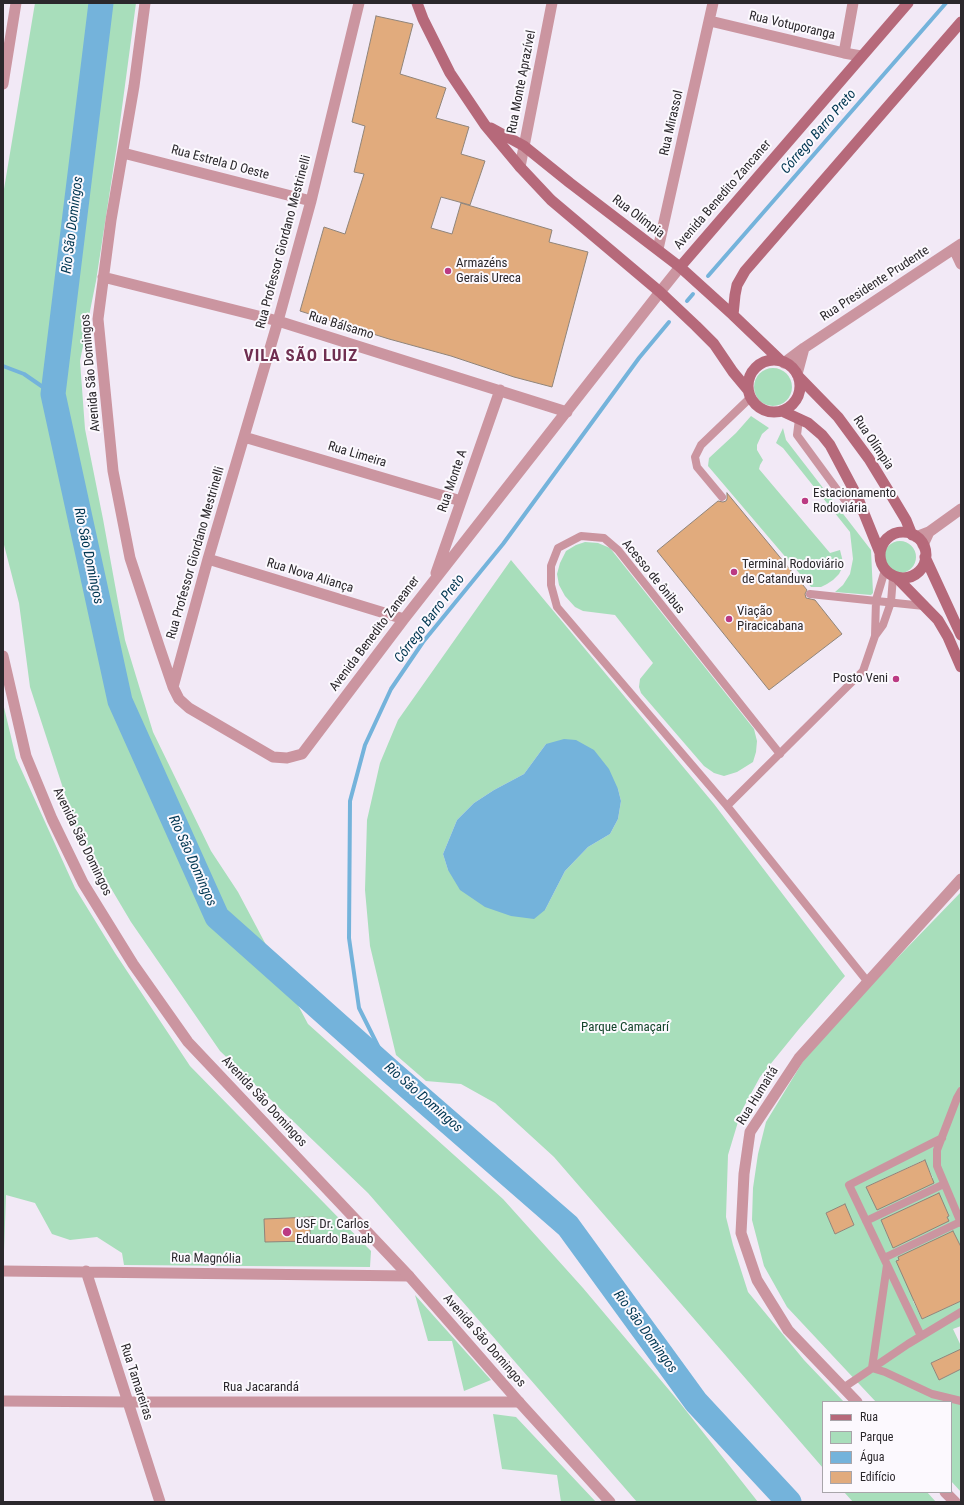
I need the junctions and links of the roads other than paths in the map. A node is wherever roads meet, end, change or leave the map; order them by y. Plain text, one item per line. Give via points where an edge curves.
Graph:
1 (16, 3) edge
2 (144, 3) edge
3 (367, 3) edge
4 (418, 3) edge
5 (552, 3) edge
6 (714, 3) edge
7 (853, 3) edge
8 (908, 3) edge
9 (358, 6) edge
10 (710, 21) junction
11 (961, 22) edge
12 (844, 53) junction
13 (861, 56) junction
14 (3, 84) edge
15 (485, 125) junction
16 (524, 146) junction
17 (123, 153) junction
18 (520, 167) junction
19 (311, 201) junction
20 (957, 247) edge
21 (658, 249) junction
22 (961, 264) edge
23 (680, 267) junction
24 (103, 277) junction
25 (660, 292) junction
26 (733, 315) junction
27 (278, 321) junction
28 (804, 348) junction
29 (782, 362) junction
30 (797, 375) junction
31 (500, 390) junction
32 (749, 394) junction
33 (782, 411) junction
34 (567, 412) junction
35 (799, 419) junction
36 (244, 437) junction
37 (722, 497) dead end
38 (461, 501) junction
39 (961, 509) edge
40 (864, 514) junction
41 (917, 539) junction
42 (880, 553) junction
43 (925, 557) junction
44 (208, 559) junction
45 (891, 575) junction
46 (433, 581) junction
47 (810, 594) dead end
48 (876, 600) junction
49 (891, 602) junction
50 (924, 606) junction
51 (404, 619) junction
52 (961, 635) edge
53 (875, 636) junction
54 (3, 656) edge
55 (961, 667) edge
56 (173, 688) junction
57 (780, 754) junction
58 (728, 806) junction
59 (961, 879) edge
60 (867, 981) junction
61 (961, 1091) edge
62 (942, 1138) junction
63 (944, 1184) junction
64 (866, 1221) junction
65 (961, 1222) edge
66 (886, 1262) junction
67 (3, 1271) edge
68 (86, 1271) junction
69 (409, 1276) junction
70 (961, 1312) edge
71 (922, 1336) junction
72 (872, 1368) junction
73 (844, 1388) junction
74 (3, 1401) edge
75 (856, 1401) edge
76 (961, 1401) edge
77 (128, 1402) junction
78 (519, 1402) junction
79 (946, 1493) edge
80 (160, 1502) edge
81 (610, 1502) edge
82 (955, 1502) edge

1 - 14 street
2 - 17 street, Avenida São Domingos
3 - 9 street, Rua Professor Giordano Mestrinelli
4 - 15 main road, Rua Olímpia via 423,19 450,73
5 - 16 street, Rua Monte Aprazível
6 - 10 street, Rua Mirassol
7 - 12 street
8 - 13 main road, Avenida Benedito Zancaner
9 - 19 street, Rua Professor Giordano Mestrinelli
10 - 12 street, Rua Votuporanga
10 - 21 street, Rua Mirassol
11 - 26 main road via 745,271 737,285
12 - 13 street, Rua Votuporanga
13 - 23 main road, Avenida Benedito Zancaner
15 - 16 main road, Rua Olímpia
15 - 18 main road, Rua Olímpia
16 - 18 street, Rua Monte Aprazível
16 - 21 main road, Rua Olímpia
17 - 19 street, Rua Estrela D Oeste
17 - 24 street, Avenida São Domingos
18 - 25 main road, Rua Olímpia via 551,200
19 - 27 street, Rua Professor Giordano Mestrinelli
20 - 22 street
20 - 28 street, Rua Presidente Prudente
21 - 23 main road, Rua Olímpia
23 - 25 street, Avenida Benedito Zancaner
23 - 26 main road, Rua Olímpia
24 - 27 street, Rua Bálsamo
24 - 56 street, Avenida São Domingos via 98,319 113,471 130,558
25 - 32 main road, Rua Olímpia via 714,344
25 - 34 street, Avenida Benedito Zancaner
26 - 29 main road, Rua Olímpia
27 - 31 street, Rua Bálsamo
27 - 36 street, Rua Professor Giordano Mestrinelli
28 - 29 street, Rua Presidente Prudente
28 - 30 street
29 - 30 main road via 790,366
29 - 32 main road via 766,362 754,370 748,383
30 - 33 main road via 800,390 798,397 789,408
30 - 41 main road, Rua Olímpia via 838,417 891,495
31 - 34 street, Rua Bálsamo
31 - 38 street, Rua Monte A
32 - 33 main road via 755,404 762,409 769,412
32 - 37 lane via 701,445 696,457 697,467
33 - 35 main road
34 - 46 street, Avenida Benedito Zaneaner
35 - 40 main road via 808,423 830,445
35 - 40 lane via 797,435 844,500
36 - 38 street, Rua Limeira
36 - 44 street, Rua Professor Giordano Mestrinelli
38 - 46 street, Rua Monte A
39 - 41 street
40 - 42 main road
41 - 42 main road via 904,533 895,534 882,545
41 - 43 main road
42 - 45 main road via 880,562
43 - 45 main road via 924,565 916,574 904,578
43 - 52 main road
44 - 51 street, Rua Nova Aliança
44 - 56 street, Rua Professor Giordano Mestrinelli
45 - 48 lane
45 - 49 lane
45 - 50 main road
46 - 51 street, Avenida Benedito Zaneaner
47 - 48 lane
48 - 49 lane
48 - 53 lane
49 - 50 lane
49 - 53 lane via 883,625
50 - 55 main road via 938,620
51 - 56 street, Avenida Benedito Zaneaner via 302,754 287,758 273,756 189,708 179,699
53 - 57 lane via 863,671
54 - 69 street, Avenida São Domingos via 26,756 52,819 82,883 133,964 188,1042
57 - 58 lane
57 - 58 lane, Acesso de ônibus via 618,550 604,538 580,536 558,548 551,566 551,585 557,607
58 - 60 lane, Acesso de ônibus
59 - 60 street, Rua Humaitá
60 - 73 street, Rua Humaitá via 799,1058 750,1132 744,1174 742,1233 757,1280 788,1330
61 - 62 lane
62 - 63 lane via 937,1150 937,1166
62 - 64 lane via 849,1185
63 - 64 lane
63 - 65 lane
64 - 66 lane
65 - 66 lane
66 - 71 lane
66 - 72 lane
67 - 68 street, Rua Magnólia
68 - 69 street, Rua Magnólia
68 - 77 street, Rua Tamareiras
69 - 78 street, Avenida São Domingos
70 - 71 lane
71 - 72 lane
72 - 73 lane
72 - 76 lane via 932,1394
73 - 75 street, Rua Humaitá
74 - 77 street, Rua Jacarandá
77 - 78 street, Rua Jacarandá
77 - 80 street, Rua Tamareiras
78 - 81 street, Avenida São Domingos
79 - 82 street

